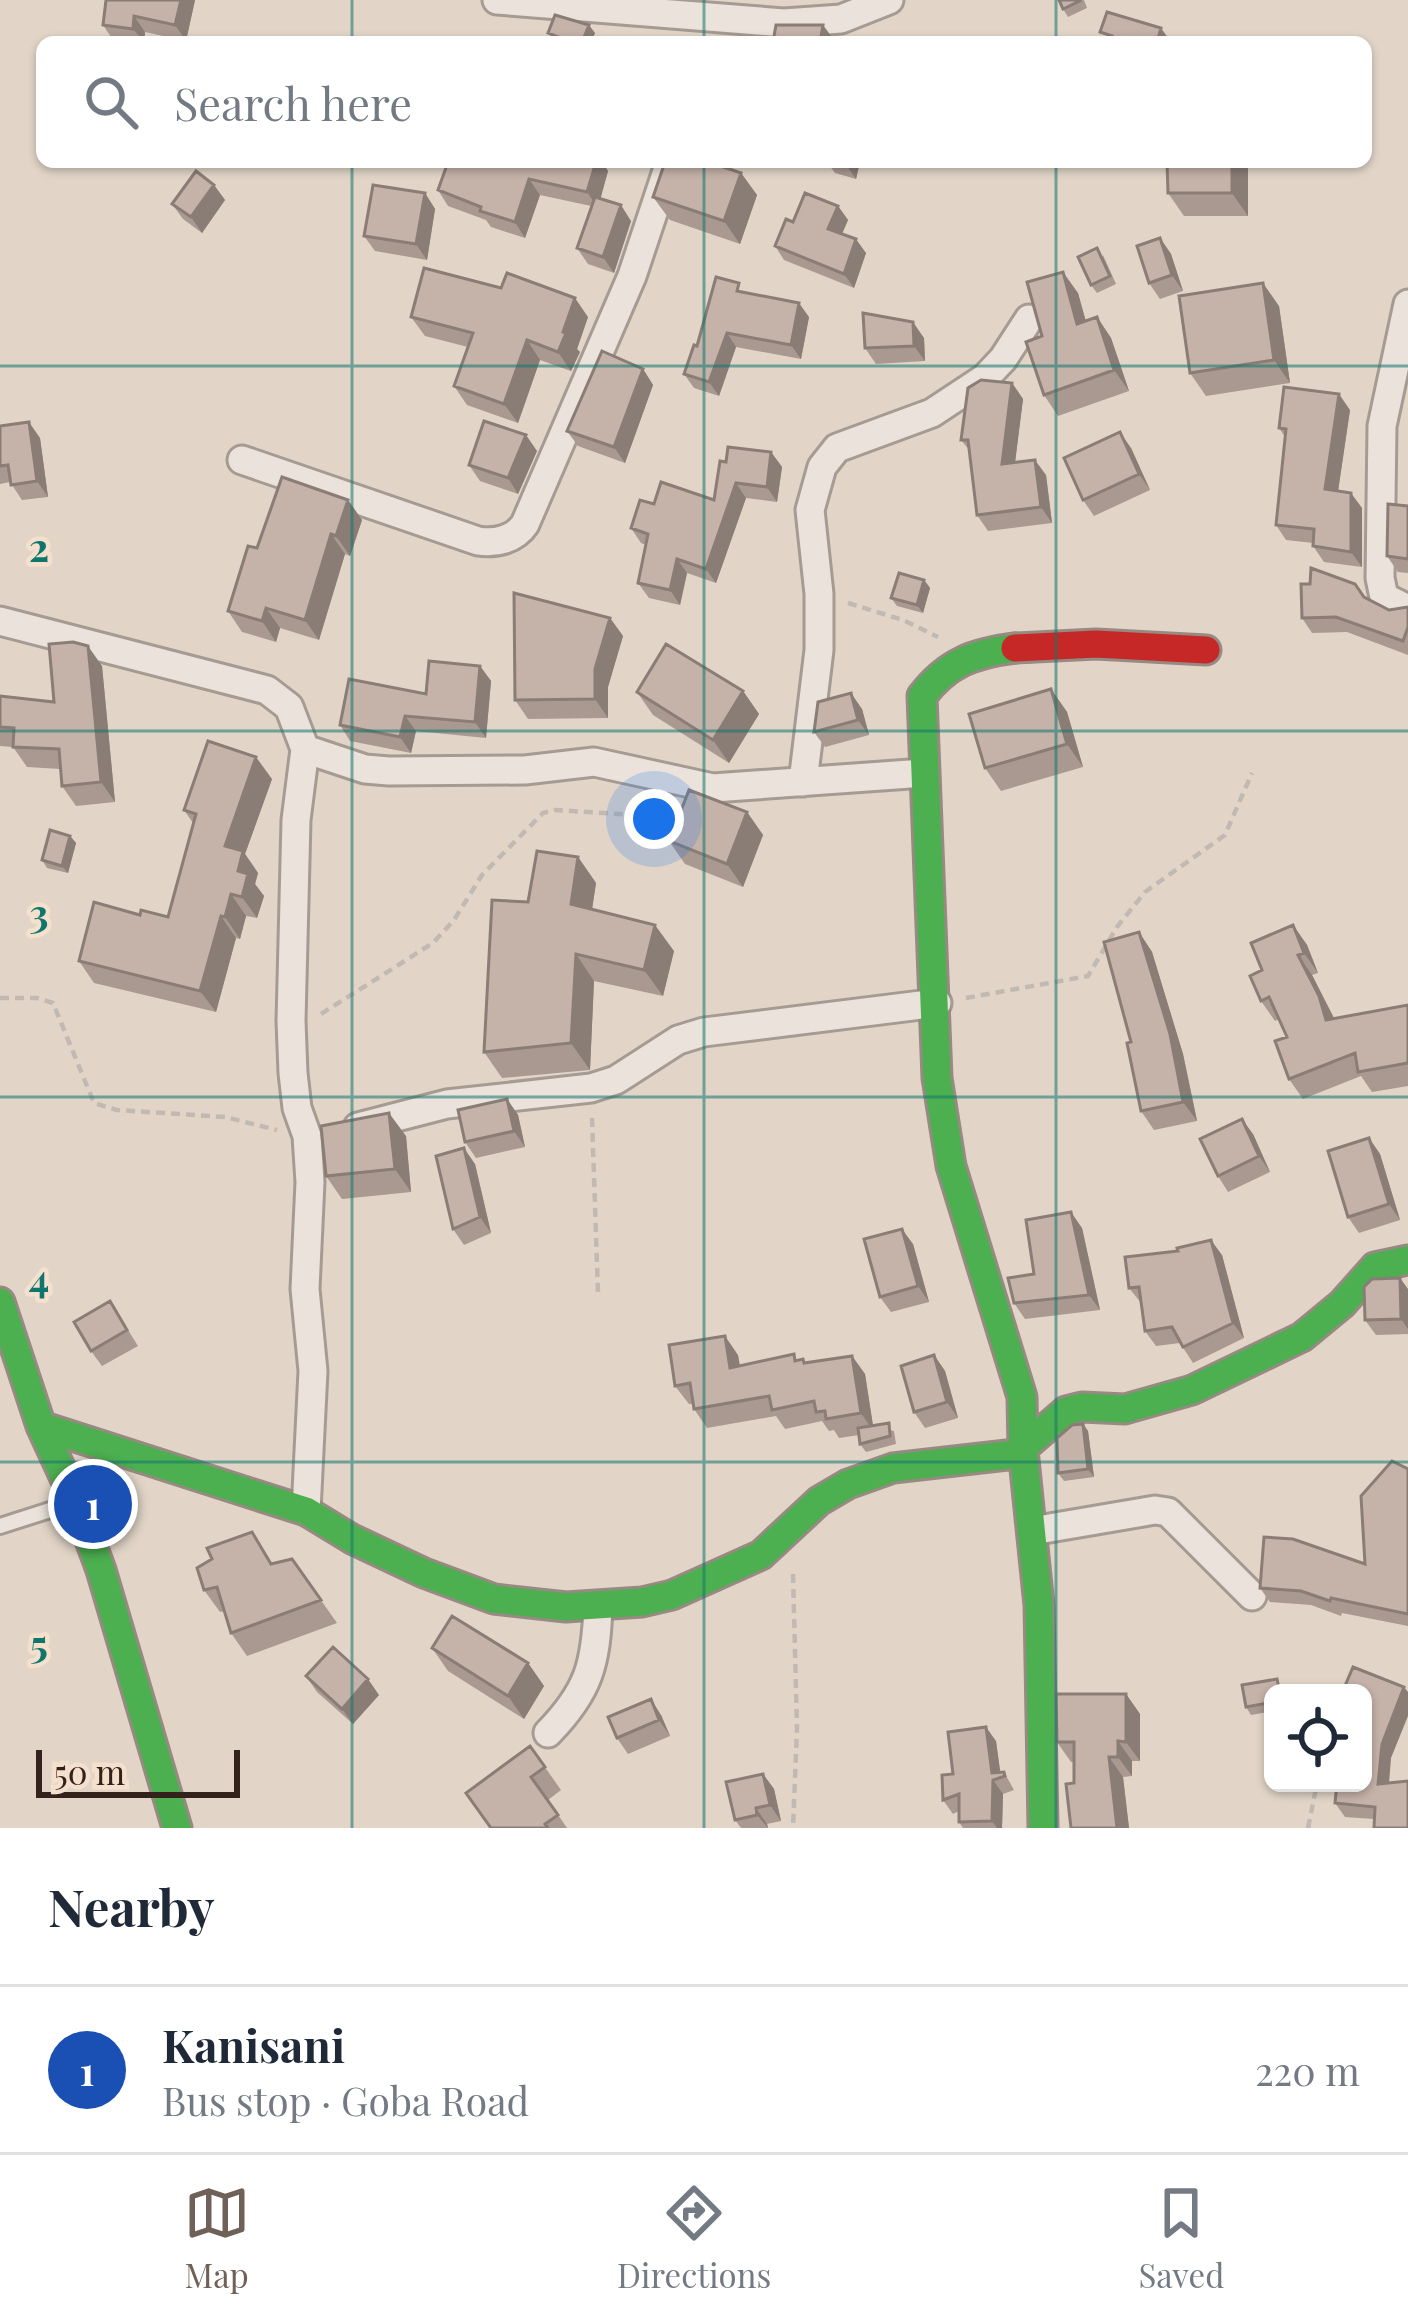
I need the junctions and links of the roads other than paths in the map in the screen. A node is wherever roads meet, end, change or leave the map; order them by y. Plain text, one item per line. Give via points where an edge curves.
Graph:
1 (498, 0) edge
2 (889, 0) edge
3 (717, 31) edge
4 (668, 168) edge
5 (1408, 304) edge
6 (1028, 319) edge
7 (242, 460) dead end
8 (1408, 609) edge
9 (0, 621) edge
10 (1206, 650) dead end
11 (305, 749) junction
12 (924, 773) junction
13 (803, 782) junction
14 (937, 1003) junction
15 (307, 1136) junction
16 (1408, 1260) edge
17 (0, 1302) edge
18 (41, 1426) junction
19 (1023, 1450) junction
20 (76, 1502) junction
21 (306, 1511) junction
22 (0, 1526) edge
23 (1032, 1531) junction
24 (1252, 1596) dead end
25 (598, 1606) junction
26 (548, 1732) dead end
27 (177, 1828) edge
28 (1043, 1828) edge

1 - 3 street via 681,13
2 - 3 street via 841,19
4 - 7 street via 632,276 515,536 478,541
5 - 8 street via 1382,426 1380,578 1384,597
6 - 13 street via 985,378 932,412 829,455 810,510 819,594
9 - 11 street via 267,690 289,706
10 - 12 street via 1014,644 962,663 933,677 922,696
11 - 13 street via 389,772 594,762 700,787
11 - 15 street via 291,1032
12 - 13 street
12 - 14 street
14 - 15 street via 704,1031 591,1088 447,1105
14 - 19 street via 951,1166 1022,1397
15 - 21 street via 304,1288 313,1371
16 - 19 street via 1375,1267 1302,1337 1192,1390 1125,1409 1066,1411
17 - 18 street
18 - 20 street
18 - 21 street
19 - 23 street
19 - 25 street via 893,1468 835,1491 761,1555 672,1595
20 - 22 lane
20 - 27 street
21 - 25 street via 471,1592 534,1605
23 - 24 street via 1168,1512
23 - 28 street
25 - 26 street via 588,1681

